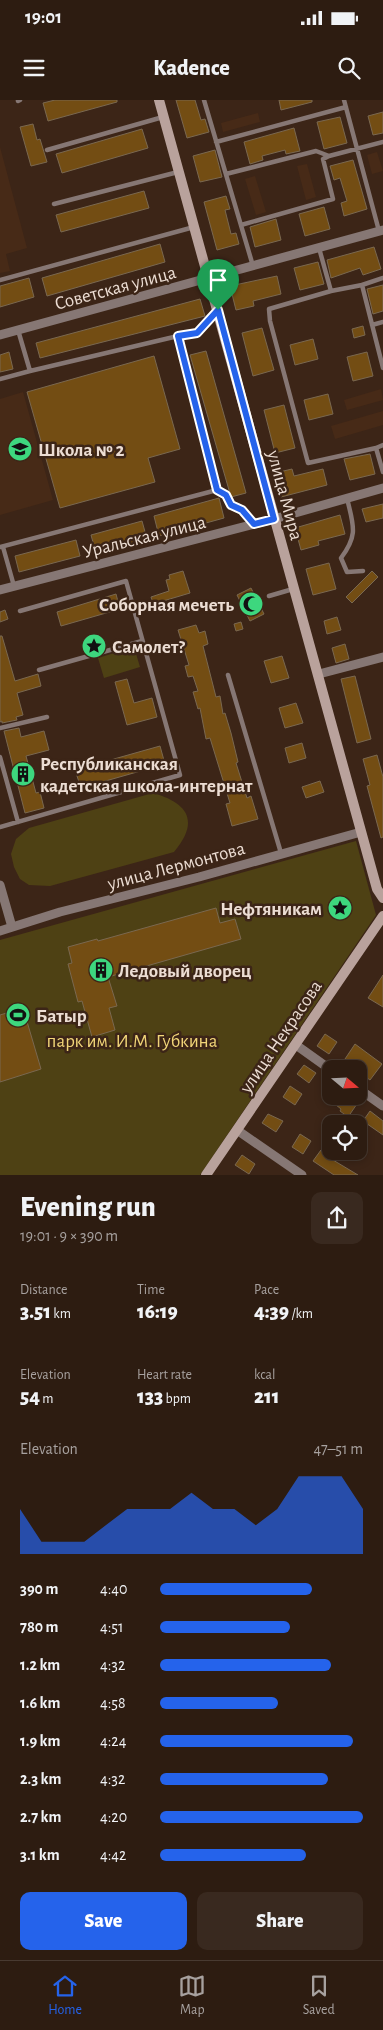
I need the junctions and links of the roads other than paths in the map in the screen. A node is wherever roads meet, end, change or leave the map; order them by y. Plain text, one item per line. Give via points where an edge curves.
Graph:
1 (159, 100) edge
2 (204, 100) edge
3 (351, 100) edge
4 (345, 103) edge
5 (164, 116) junction
6 (216, 142) junction
7 (383, 142) edge
8 (357, 149) junction
9 (47, 150) dead end
10 (330, 156) junction
11 (179, 171) junction
12 (226, 174) junction
13 (54, 204) dead end
14 (241, 225) junction
15 (195, 227) junction
16 (381, 231) edge
17 (319, 248) junction
18 (253, 266) junction
19 (383, 278) edge
20 (209, 279) junction
21 (0, 280) edge
22 (362, 284) junction
23 (331, 291) junction
24 (218, 310) junction
25 (383, 322) edge
26 (372, 325) junction
27 (18, 330) junction
28 (0, 335) edge
29 (178, 336) junction
30 (383, 368) edge
31 (30, 371) junction
32 (0, 379) edge
33 (383, 445) edge
34 (376, 448) junction
35 (383, 472) edge
36 (383, 488) edge
37 (217, 490) junction
38 (347, 498) junction
39 (274, 519) junction
40 (254, 524) junction
41 (2, 547) edge
42 (363, 571) dead end
43 (14, 587) junction
44 (294, 588) junction
45 (0, 590) edge
46 (269, 596) dead end
47 (20, 611) dead end
48 (142, 641) junction
49 (383, 657) edge
50 (39, 670) dead end
51 (319, 674) junction
52 (228, 675) dead end
53 (47, 717) dead end
54 (0, 728) edge
55 (0, 757) edge
56 (18, 822) junction
57 (0, 827) edge
58 (361, 832) junction
59 (281, 853) junction
60 (0, 885) edge
61 (381, 892) edge
62 (383, 916) edge
63 (12, 927) junction
64 (0, 931) edge
65 (296, 1045) junction
66 (322, 1064) edge
67 (368, 1095) edge
68 (383, 1106) edge
69 (237, 1130) junction
70 (206, 1175) edge
71 (302, 1175) edge

1 - 5 street, улица Мира
2 - 6 lane
3 - 4 lane
4 - 6 lane
4 - 8 lane
5 - 9 lane
5 - 11 street, улица Мира
6 - 12 lane
7 - 8 lane
8 - 10 lane
8 - 16 lane
10 - 12 lane via 316,151
10 - 14 lane via 323,159 333,199
11 - 13 lane
11 - 15 street, улица Мира
12 - 14 lane
14 - 18 lane
15 - 20 street, улица Мира
15 - 21 lane
16 - 17 street, Советская улица
17 - 18 street, Советская улица
17 - 23 lane
18 - 20 street, Советская улица
19 - 22 lane
20 - 24 street, улица Мира
20 - 27 street, Советская улица
22 - 23 lane
22 - 26 lane
23 - 34 lane via 269,310 308,463
24 - 29 lane via 197,333
24 - 39 street, улица Мира
25 - 26 lane
26 - 30 lane
27 - 28 street, Советская улица
27 - 31 lane
29 - 31 lane
29 - 37 lane
31 - 32 lane
33 - 34 lane
34 - 35 lane
36 - 38 street, Уральская улица
37 - 40 lane
37 - 41 lane
38 - 39 street, Уральская улица
38 - 42 lane via 354,531 341,558 347,572
39 - 40 street, Уральская улица
39 - 44 street, улица Мира
40 - 43 street, Уральская улица
41 - 43 lane
43 - 45 street, Уральская улица
44 - 46 lane
44 - 51 street, улица Мира
47 - 48 lane via 126,581
48 - 50 lane
48 - 56 lane via 180,775
49 - 51 street
51 - 58 street, улица Мира
52 - 59 lane
53 - 54 lane
55 - 56 lane
56 - 57 lane
58 - 59 street, улица Лермонтова
58 - 61 street, улица Мира
59 - 63 street, улица Лермонтова
60 - 63 street
62 - 65 street, улица Некрасова
63 - 64 street, улица Лермонтова
65 - 66 street
65 - 69 street, улица Некрасова
67 - 68 street
69 - 70 street, улица Некрасова
69 - 71 street

